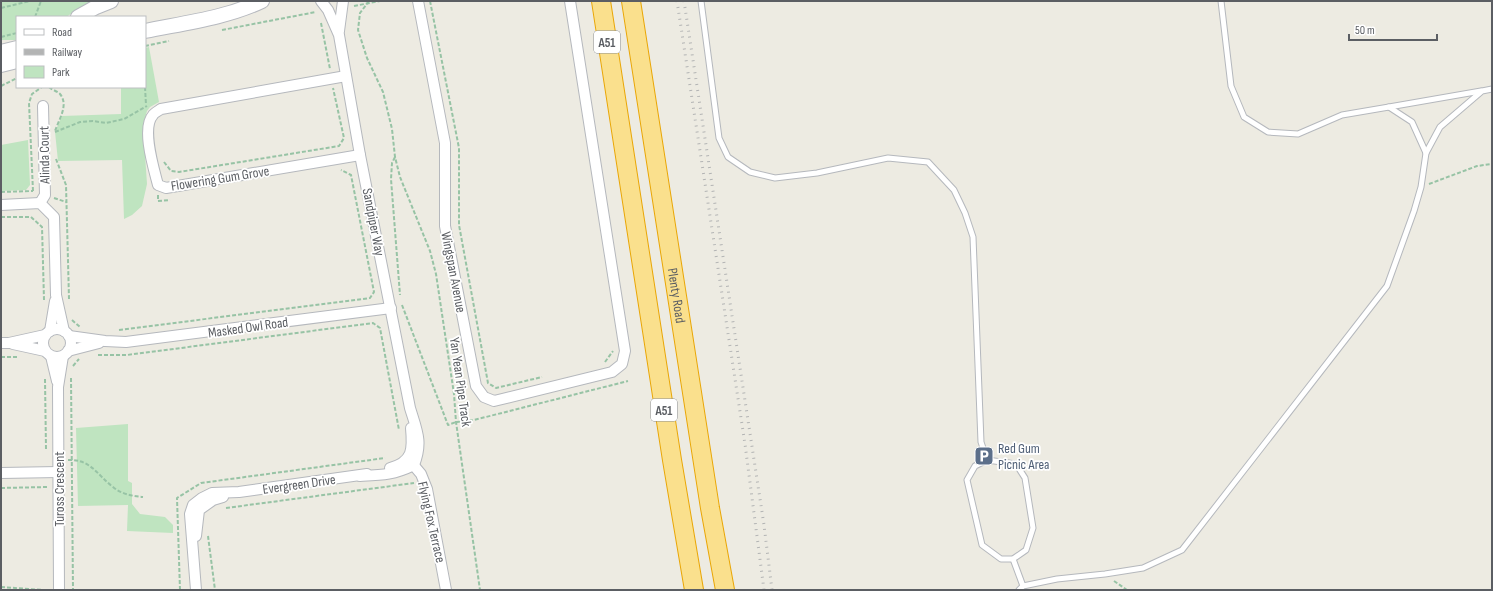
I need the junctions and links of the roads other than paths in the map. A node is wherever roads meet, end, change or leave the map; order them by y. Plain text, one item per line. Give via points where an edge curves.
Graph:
1 (111, 1) edge
2 (262, 1) edge
3 (322, 1) edge
4 (418, 1) edge
5 (570, 1) edge
6 (601, 1) edge
7 (631, 1) edge
8 (701, 1) edge
9 (1221, 1) edge
10 (342, 5) edge
11 (80, 16) edge
12 (146, 31) edge
13 (339, 36) junction
14 (16, 48) edge
15 (1, 52) edge
16 (16, 61) edge
17 (1, 65) edge
18 (346, 76) junction
19 (1492, 89) edge
20 (1482, 91) junction
21 (43, 106) dead end
22 (1389, 107) junction
23 (1426, 153) junction
24 (360, 154) junction
25 (40, 203) junction
26 (1, 205) edge
27 (56, 295) junction
28 (391, 308) junction
29 (48, 333) junction
30 (66, 334) junction
31 (105, 341) junction
32 (5, 343) edge
33 (66, 353) junction
34 (48, 354) junction
35 (58, 387) junction
36 (987, 460) junction
37 (411, 462) junction
38 (59, 472) junction
39 (1, 473) edge
40 (1013, 559) junction
41 (1021, 588) edge
42 (59, 590) edge
43 (196, 590) edge
44 (446, 590) edge
45 (694, 590) edge
46 (725, 590) edge

1 - 11 street
2 - 12 street via 216,16
3 - 13 street, Sandpiper Way via 323,11
4 - 5 street, Wingspan Avenue via 445,143 445,226 476,386 484,397 494,401 612,372 622,364 625,351
6 - 45 highway, A51
7 - 46 highway, Plenty Road / A51
8 - 36 lane via 719,138 728,157 750,172 775,178 817,173 888,158 928,162 954,190 973,237 981,442
9 - 22 lane via 1231,86 1244,117 1268,132 1298,134 1342,116
10 - 13 street, Sandpiper Way
13 - 18 street, Sandpiper Way
14 - 15 street
16 - 17 street
18 - 24 street, Sandpiper Way
18 - 24 street, Flowering Gum Grove via 161,110 153,114 149,123 149,148 158,185 166,188
19 - 20 lane
20 - 22 lane
20 - 23 lane via 1440,127
21 - 25 street, Alinda Court via 45,195
22 - 23 lane via 1412,122
23 - 41 lane via 1414,211 1387,286 1182,550 1143,568 1057,579
24 - 28 street, Sandpiper Way
25 - 26 street
25 - 27 street via 54,218
27 - 29 street
27 - 30 street
28 - 31 street, Masked Owl Road via 126,342
28 - 37 street, Sandpiper Way via 410,408 419,441 418,454
29 - 30 street via 57,329
29 - 32 street
29 - 34 street via 43,344
30 - 31 street
30 - 33 street via 71,343
31 - 33 street
32 - 34 street
33 - 34 street via 58,357
33 - 35 street, Tuross Crescent
34 - 35 street, Tuross Crescent
35 - 38 street, Tuross Crescent
36 - 40 lane via 975,466 967,480 982,545 1001,559
36 - 40 lane via 1016,464 1025,478 1033,528 1026,550
37 - 43 street, Evergreen Drive via 400,472 386,475 238,492 196,507
37 - 44 street, Flying Fox Terrace via 427,489
38 - 39 street
38 - 42 street, Tuross Crescent
40 - 41 lane

